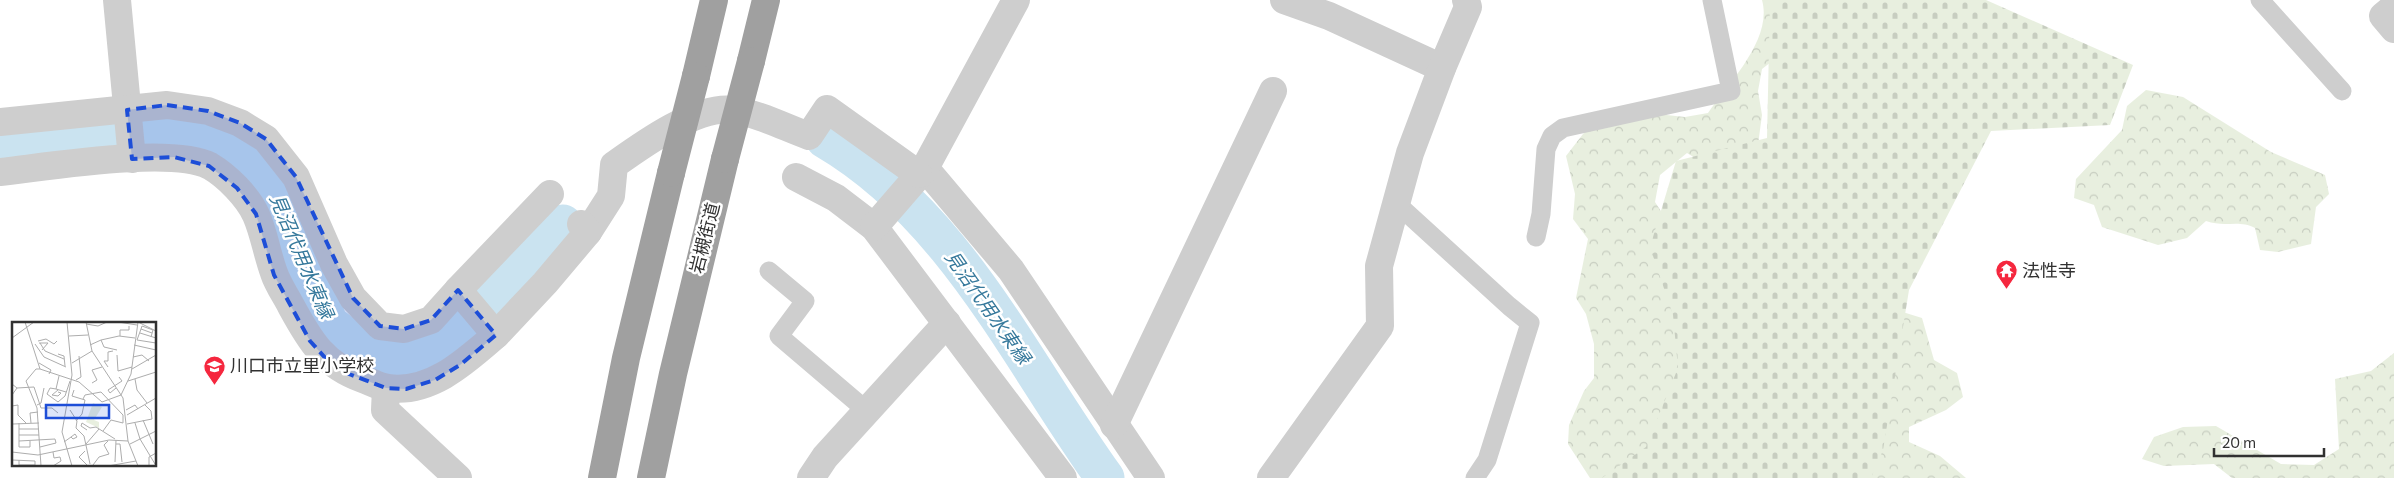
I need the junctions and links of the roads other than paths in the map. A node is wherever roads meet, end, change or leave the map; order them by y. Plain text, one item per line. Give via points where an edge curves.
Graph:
1 (117, 0) edge
2 (714, 0) edge
3 (766, 0) edge
4 (1016, 0) edge
5 (1284, 0) edge
6 (1466, 0) edge
7 (1712, 0) edge
8 (2260, 0) edge
9 (2394, 7) edge
10 (2394, 29) edge
11 (1442, 68) junction
12 (1273, 91) dead end
13 (2342, 91) dead end
14 (127, 110) junction
15 (0, 122) edge
16 (132, 159) junction
17 (922, 171) junction
18 (0, 172) edge
19 (796, 177) dead end
20 (550, 194) dead end
21 (1396, 203) junction
22 (874, 227) junction
23 (1536, 237) dead end
24 (769, 271) dead end
25 (461, 294) junction
26 (947, 323) junction
27 (491, 328) junction
28 (386, 388) junction
29 (867, 411) junction
30 (1114, 425) junction
31 (458, 478) edge
32 (602, 478) edge
33 (651, 478) edge
34 (811, 478) edge
35 (1063, 478) edge
36 (1151, 478) edge
37 (1271, 478) edge
38 (1475, 478) edge

1 - 14 street
2 - 32 highway, bridge via 626,358
3 - 33 highway, 岩槻街道, bridge via 673,374
4 - 17 street
5 - 11 street via 1328,16
6 - 11 street via 1468,7
7 - 23 lane via 1731,91 1564,128 1552,136 1546,149
8 - 13 lane
9 - 10 street via 2382,16
11 - 21 street via 1410,152
12 - 30 street
14 - 15 street
14 - 16 street
14 - 25 street via 167,105 208,111 240,123 266,139 296,178 334,264 353,298 380,326 404,329 431,320
16 - 18 street
16 - 28 street via 174,157 209,166 237,188 256,214 274,275 310,341 328,361 349,374
17 - 22 street
17 - 27 street via 827,109 809,136 731,109 700,115 660,132 614,165 611,196 544,283
17 - 30 street via 1011,270
19 - 22 street via 836,198
20 - 25 street
21 - 37 street via 1380,266 1380,326
21 - 38 lane via 1530,323 1487,460
22 - 26 street
24 - 29 lane via 805,301 779,336
25 - 27 street
26 - 29 street
26 - 35 street
27 - 28 street via 460,365 435,380 406,389
28 - 31 street via 385,410
29 - 34 street
30 - 36 street

